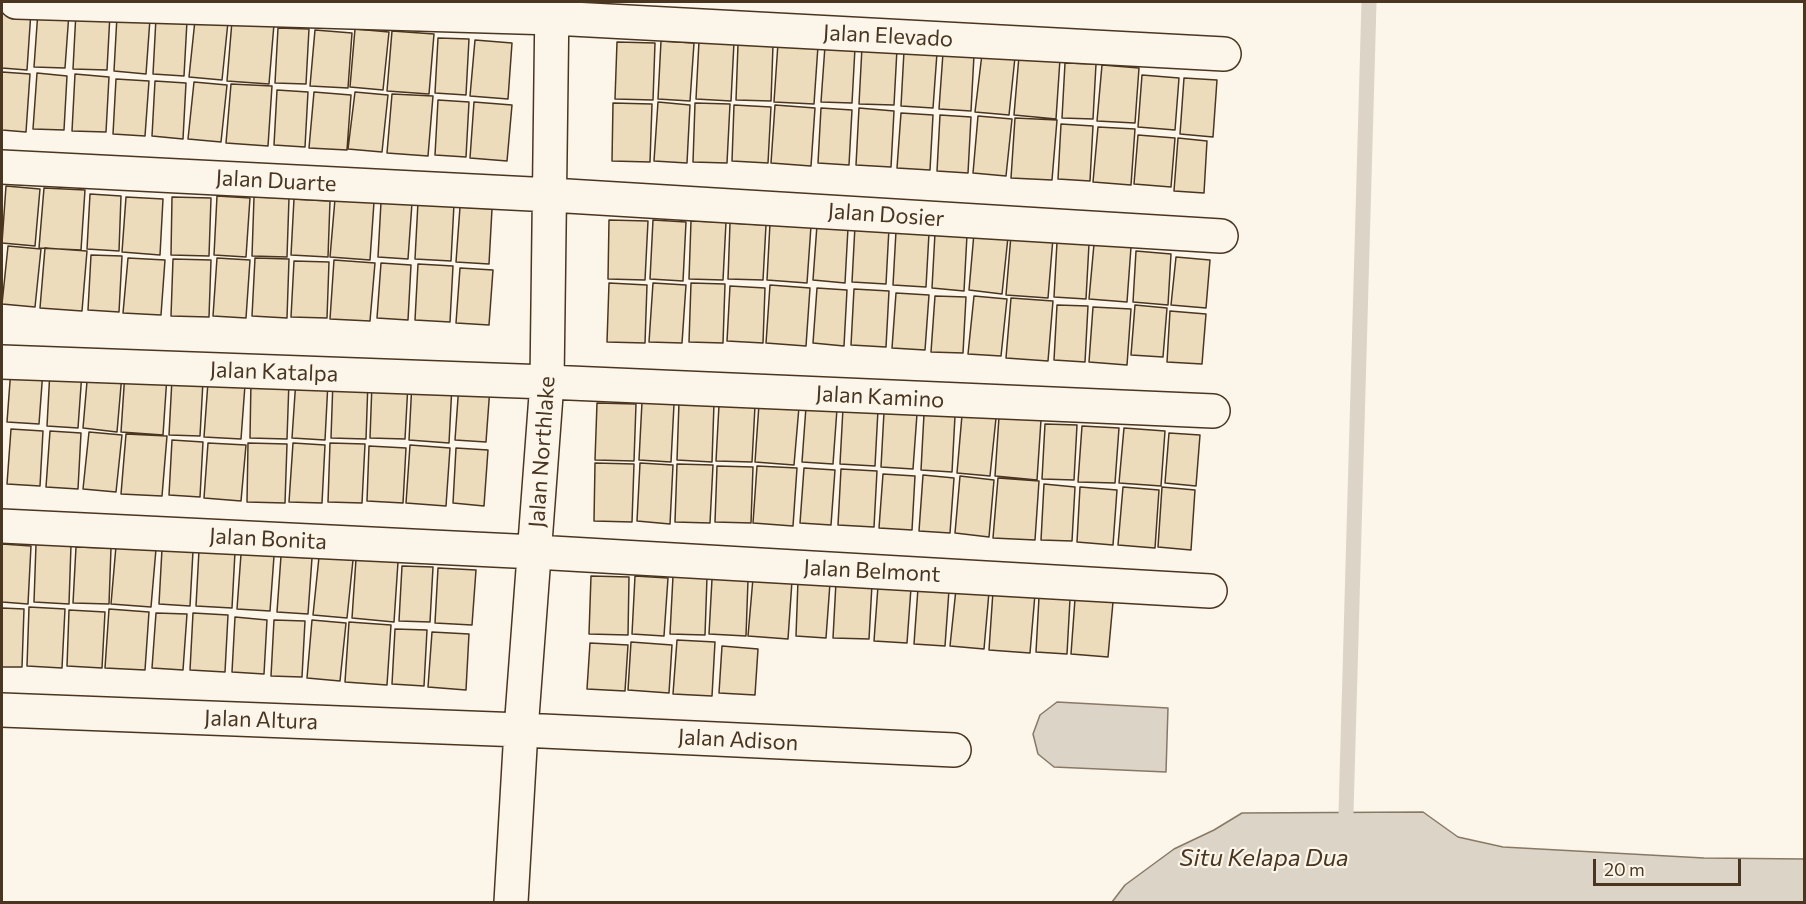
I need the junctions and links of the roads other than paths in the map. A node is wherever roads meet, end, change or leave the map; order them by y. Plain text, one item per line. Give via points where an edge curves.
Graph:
1 (16, 2) edge
2 (553, 10) edge
3 (1224, 54) dead end
4 (2, 167) edge
5 (551, 195) junction
6 (1221, 236) dead end
7 (2, 362) edge
8 (548, 382) junction
9 (1213, 411) dead end
10 (2, 526) edge
11 (534, 552) junction
12 (1210, 591) dead end
13 (2, 710) edge
14 (521, 730) junction
15 (954, 750) dead end
16 (511, 903) edge

1 - 2 street, Jalan Elevado
2 - 3 street, Jalan Elevado
2 - 5 street, Jalan Northlake
4 - 5 street, Jalan Duarte
5 - 6 street, Jalan Dosier
5 - 8 street, Jalan Northlake
7 - 8 street, Jalan Katalpa
8 - 9 street, Jalan Kamino
8 - 11 street, Jalan Northlake
10 - 11 street, Jalan Bonita
11 - 12 street, Jalan Belmont
11 - 14 street, Jalan Northlake
13 - 14 street, Jalan Altura
14 - 15 street, Jalan Adison
14 - 16 street, Jalan Northlake

